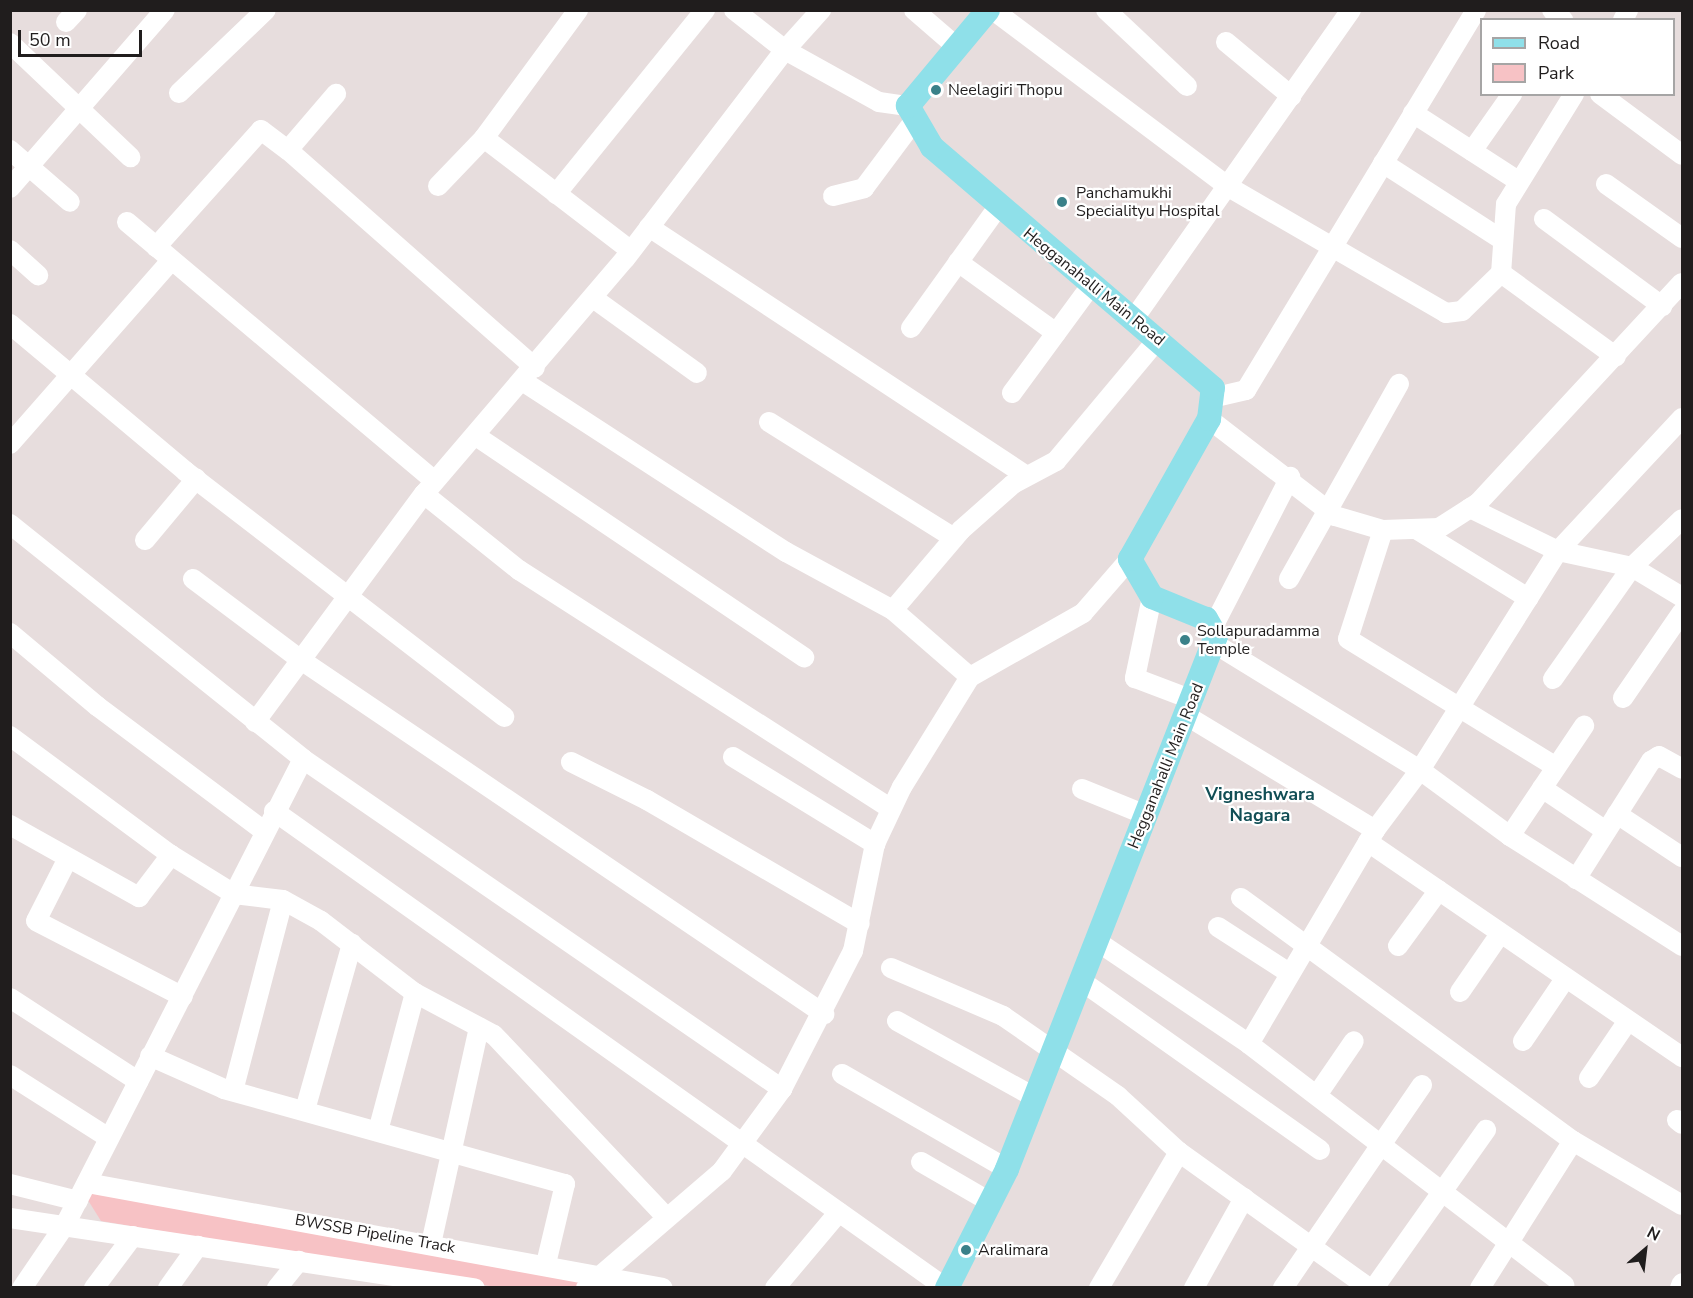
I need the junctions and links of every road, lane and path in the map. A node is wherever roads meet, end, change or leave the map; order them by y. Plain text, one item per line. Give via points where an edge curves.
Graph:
1 (165, 10) edge
2 (266, 10) edge
3 (578, 10) edge
4 (705, 10) edge
5 (735, 10) edge
6 (821, 10) edge
7 (914, 10) edge
8 (988, 10) edge
9 (993, 10) edge
10 (1106, 10) edge
11 (1351, 10) edge
12 (1476, 10) edge
13 (1226, 42) dead end
14 (10, 43) edge
15 (958, 48) junction
16 (785, 50) junction
17 (1187, 86) dead end
18 (179, 93) dead end
19 (336, 94) dead end
20 (1291, 96) junction
21 (1511, 96) edge
22 (1574, 96) edge
23 (1603, 96) edge
24 (76, 109) junction
25 (911, 113) junction
26 (1413, 113) junction
27 (484, 138) junction
28 (10, 150) edge
29 (288, 150) junction
30 (1472, 151) junction
31 (1683, 155) edge
32 (130, 157) dead end
33 (1383, 163) junction
34 (29, 167) junction
35 (1518, 181) junction
36 (1606, 184) dead end
37 (438, 186) dead end
38 (1227, 186) junction
39 (10, 188) edge
40 (556, 194) junction
41 (833, 196) dead end
42 (70, 202) dead end
43 (998, 207) junction
44 (1544, 219) dead end
45 (127, 222) dead end
46 (649, 227) junction
47 (1683, 238) edge
48 (1501, 239) junction
49 (156, 247) junction
50 (10, 250) edge
51 (631, 250) junction
52 (1331, 250) junction
53 (171, 261) junction
54 (958, 262) junction
55 (1501, 273) junction
56 (38, 275) dead end
57 (1683, 283) edge
58 (1090, 287) junction
59 (593, 298) junction
60 (1662, 306) junction
61 (1132, 321) junction
62 (10, 324) edge
63 (911, 328) dead end
64 (1056, 333) junction
65 (1158, 339) junction
66 (1616, 357) junction
67 (697, 373) dead end
68 (69, 374) junction
69 (529, 375) junction
70 (1399, 384) dead end
71 (1012, 393) dead end
72 (1213, 408) junction
73 (1683, 418) edge
74 (769, 422) dead end
75 (476, 436) junction
76 (10, 444) edge
77 (1026, 476) junction
78 (1290, 477) junction
79 (196, 479) junction
80 (430, 487) junction
81 (1470, 508) junction
82 (1325, 509) junction
83 (1683, 519) edge
84 (10, 524) edge
85 (1416, 529) junction
86 (1383, 530) junction
87 (954, 538) junction
88 (145, 540) dead end
89 (1558, 551) junction
90 (1130, 559) junction
91 (1632, 567) junction
92 (193, 579) dead end
93 (1289, 579) dead end
94 (1152, 597) junction
95 (1528, 597) junction
96 (1683, 597) edge
97 (346, 598) junction
98 (894, 610) junction
99 (1683, 612) edge
100 (10, 633) edge
101 (1214, 635) junction
102 (804, 657) dead end
103 (301, 660) junction
104 (970, 677) junction
105 (1553, 679) dead end
106 (1623, 698) dead end
107 (1460, 703) junction
108 (1190, 708) junction
109 (504, 717) dead end
110 (255, 722) junction
111 (1584, 726) dead end
112 (10, 736) edge
113 (733, 757) dead end
114 (303, 759) junction
115 (571, 762) dead end
116 (1556, 767) junction
117 (1683, 769) edge
118 (1420, 770) junction
119 (1542, 788) junction
120 (1082, 789) dead end
121 (891, 809) junction
122 (274, 811) junction
123 (1617, 814) junction
124 (1146, 815) junction
125 (10, 825) edge
126 (264, 831) junction
127 (1606, 831) junction
128 (1371, 836) junction
129 (1510, 836) junction
130 (875, 844) junction
131 (171, 855) junction
132 (1683, 857) edge
133 (67, 860) junction
134 (1576, 879) junction
135 (1439, 890) junction
136 (234, 894) junction
137 (1241, 898) dead end
138 (283, 900) junction
139 (860, 924) junction
140 (1218, 927) dead end
141 (1500, 934) junction
142 (1095, 940) junction
143 (352, 944) junction
144 (1304, 944) junction
145 (1398, 946) dead end
146 (1683, 946) edge
147 (891, 969) dead end
148 (1289, 973) junction
149 (1565, 979) junction
150 (1080, 980) junction
151 (1460, 992) dead end
152 (415, 993) junction
153 (183, 997) junction
154 (10, 998) edge
155 (824, 1014) junction
156 (897, 1021) dead end
157 (1627, 1022) junction
158 (479, 1027) junction
159 (1354, 1041) dead end
160 (1523, 1041) dead end
161 (1249, 1044) junction
162 (150, 1056) junction
163 (1053, 1056) junction
164 (1683, 1057) edge
165 (842, 1074) dead end
166 (10, 1076) edge
167 (1589, 1078) dead end
168 (138, 1081) junction
169 (1422, 1085) dead end
170 (782, 1089) junction
171 (233, 1091) junction
172 (1317, 1095) junction
173 (1036, 1098) junction
174 (305, 1110) junction
175 (1486, 1130) dead end
176 (378, 1131) junction
177 (109, 1138) junction
178 (1573, 1140) junction
179 (1380, 1142) junction
180 (741, 1144) junction
181 (451, 1149) junction
182 (1320, 1150) dead end
183 (1179, 1152) junction
184 (921, 1162) dead end
185 (1006, 1169) junction
186 (87, 1183) junction
187 (10, 1184) edge
188 (1441, 1192) junction
189 (1244, 1198) junction
190 (78, 1201) junction
191 (990, 1202) junction
192 (1683, 1205) edge
193 (839, 1212) junction
194 (666, 1217) junction
195 (10, 1218) edge
196 (65, 1225) junction
197 (133, 1236) junction
198 (1509, 1243) junction
199 (431, 1244) junction
200 (1309, 1245) junction
201 (198, 1246) junction
202 (298, 1261) junction
203 (546, 1264) junction
204 (374, 1280) edge
205 (592, 1280) edge
206 (1683, 1283) edge
207 (1564, 1285) dead end
208 (450, 1286) edge
209 (22, 1287) edge
210 (94, 1287) edge
211 (168, 1287) edge
212 (277, 1287) edge
213 (475, 1287) edge
214 (663, 1287) edge
215 (775, 1287) edge
216 (947, 1287) edge
217 (1099, 1287) edge
218 (1194, 1287) edge
219 (1283, 1287) edge
220 (1369, 1287) edge
221 (1374, 1287) edge
222 (1480, 1287) edge
223 (1680, 1287) edge

1 - 24 street
2 - 18 street
3 - 27 street
4 - 40 street
5 - 16 street
6 - 16 street
7 - 15 street
8 - 15 main road
9 - 38 street
10 - 17 street
11 - 20 street
12 - 26 street
13 - 20 street
14 - 24 street
15 - 25 main road
16 - 25 street via 879,102
16 - 46 street
19 - 29 street
20 - 38 street
21 - 30 street
22 - 35 street
23 - 31 street
24 - 32 street
24 - 34 street
25 - 41 street via 864,189
25 - 43 main road, Hegganahalli Main Road via 932,147
26 - 30 street
26 - 33 street
27 - 37 street
27 - 40 street
28 - 34 street
29 - 49 street via 261,130
29 - 69 street
30 - 35 street
33 - 48 street
33 - 52 street
34 - 39 street
34 - 42 street
35 - 48 street
36 - 47 street
38 - 52 street
38 - 61 street
40 - 51 street
43 - 54 street
43 - 58 main road, Hegganahalli Main Road
44 - 60 street
45 - 49 street
46 - 51 street
46 - 77 street
48 - 55 street
49 - 53 street
50 - 56 street
51 - 59 street
52 - 55 street via 1446,313 1462,311
52 - 72 street via 1246,390
53 - 68 street
53 - 80 street
54 - 63 street
54 - 64 street
55 - 66 street
57 - 60 street
58 - 61 main road, Hegganahalli Main Road
58 - 64 street
59 - 67 street
59 - 69 street
60 - 66 street
61 - 65 main road, Hegganahalli Main Road
62 - 68 street
64 - 71 street
65 - 72 main road, Hegganahalli Main Road via 1209,382
65 - 77 street via 1056,460
66 - 81 street
68 - 76 street
68 - 79 street
69 - 75 street
69 - 98 street via 786,552
70 - 82 street
72 - 78 street
72 - 90 main road
73 - 89 street
74 - 87 street
75 - 80 street
75 - 102 street
77 - 87 street
78 - 82 street
78 - 101 street
79 - 88 street
79 - 97 street
80 - 97 street
80 - 121 street via 519,570
81 - 85 street via 1439,528
81 - 89 street
82 - 86 street
82 - 93 street
83 - 91 street
84 - 110 street
85 - 86 street
85 - 95 street
86 - 107 street via 1348,639
87 - 98 street
89 - 91 street
89 - 95 street
90 - 94 main road
90 - 104 street via 1083,613
91 - 96 street
91 - 105 street
92 - 103 street
94 - 101 main road
94 - 108 street via 1135,678
95 - 107 street
97 - 103 street
97 - 109 street
98 - 104 street
99 - 106 street
100 - 126 street via 97,706
101 - 108 main road, Hegganahalli Main Road
101 - 118 street
103 - 110 street
103 - 155 street
104 - 121 street
107 - 116 street
107 - 118 street
108 - 124 main road, Hegganahalli Main Road
108 - 128 street
110 - 114 street
111 - 116 street
112 - 131 street
113 - 130 street
114 - 122 street
114 - 170 street
115 - 139 street via 648,800
116 - 119 street
117 - 123 street via 1655,757
118 - 128 street
118 - 129 street
119 - 127 street
119 - 129 street
120 - 124 street
121 - 130 street
122 - 126 street
122 - 180 street
123 - 127 street
123 - 132 street
124 - 142 main road, Hegganahalli Main Road
125 - 133 street
126 - 136 street
127 - 134 street
128 - 135 street
128 - 144 street
129 - 134 street
130 - 139 street
131 - 133 street via 139,897
131 - 136 street
133 - 153 street via 36,921
134 - 146 street
135 - 141 street
135 - 145 street
136 - 138 street
136 - 153 street
137 - 144 street
138 - 143 street
138 - 171 street
139 - 155 street via 853,951
140 - 148 street
141 - 149 street
141 - 151 street
142 - 150 main road, Hegganahalli Main Road
142 - 161 street
143 - 152 street
143 - 174 street
144 - 148 street
144 - 178 street
147 - 163 street via 1003,1016
148 - 161 street
149 - 157 street
149 - 160 street
150 - 163 main road, Hegganahalli Main Road
150 - 182 street
152 - 158 street
152 - 176 street
153 - 162 street
154 - 168 street
155 - 170 street
156 - 173 street
157 - 164 street
157 - 167 street
158 - 181 street
158 - 194 street via 494,1035
159 - 172 street
161 - 172 street
162 - 168 street
162 - 171 street
163 - 173 main road, Hegganahalli Main Road
163 - 183 street via 1118,1096
165 - 185 street
166 - 177 street
168 - 177 street
169 - 179 street
170 - 180 street
171 - 174 street
172 - 179 street
173 - 185 main road, Hegganahalli Main Road
174 - 176 street
175 - 188 street
176 - 181 street
177 - 186 street
178 - 192 street
178 - 198 street
179 - 188 street
179 - 200 street
180 - 193 street
180 - 194 street via 722,1171
181 - 199 street
181 - 203 street via 565,1184
183 - 189 street
183 - 217 street
184 - 191 street
185 - 191 main road, Hegganahalli Main Road
186 - 190 street
186 - 199 street, BWSSB Pipeline Track
187 - 190 street
188 - 198 street
188 - 221 street
189 - 200 street
189 - 218 street
190 - 196 street
191 - 216 main road, Hegganahalli Main Road
193 - 215 street
193 - 216 street
194 - 205 street
195 - 196 street
196 - 197 street
196 - 209 street
197 - 201 street
197 - 210 street
198 - 207 street
198 - 222 street
199 - 203 street, BWSSB Pipeline Track
200 - 219 street
200 - 220 street
201 - 202 street
201 - 211 street
202 - 204 street
202 - 212 street
203 - 205 street, BWSSB Pipeline Track
204 - 208 street
205 - 214 street, BWSSB Pipeline Track
206 - 223 street
208 - 213 street

